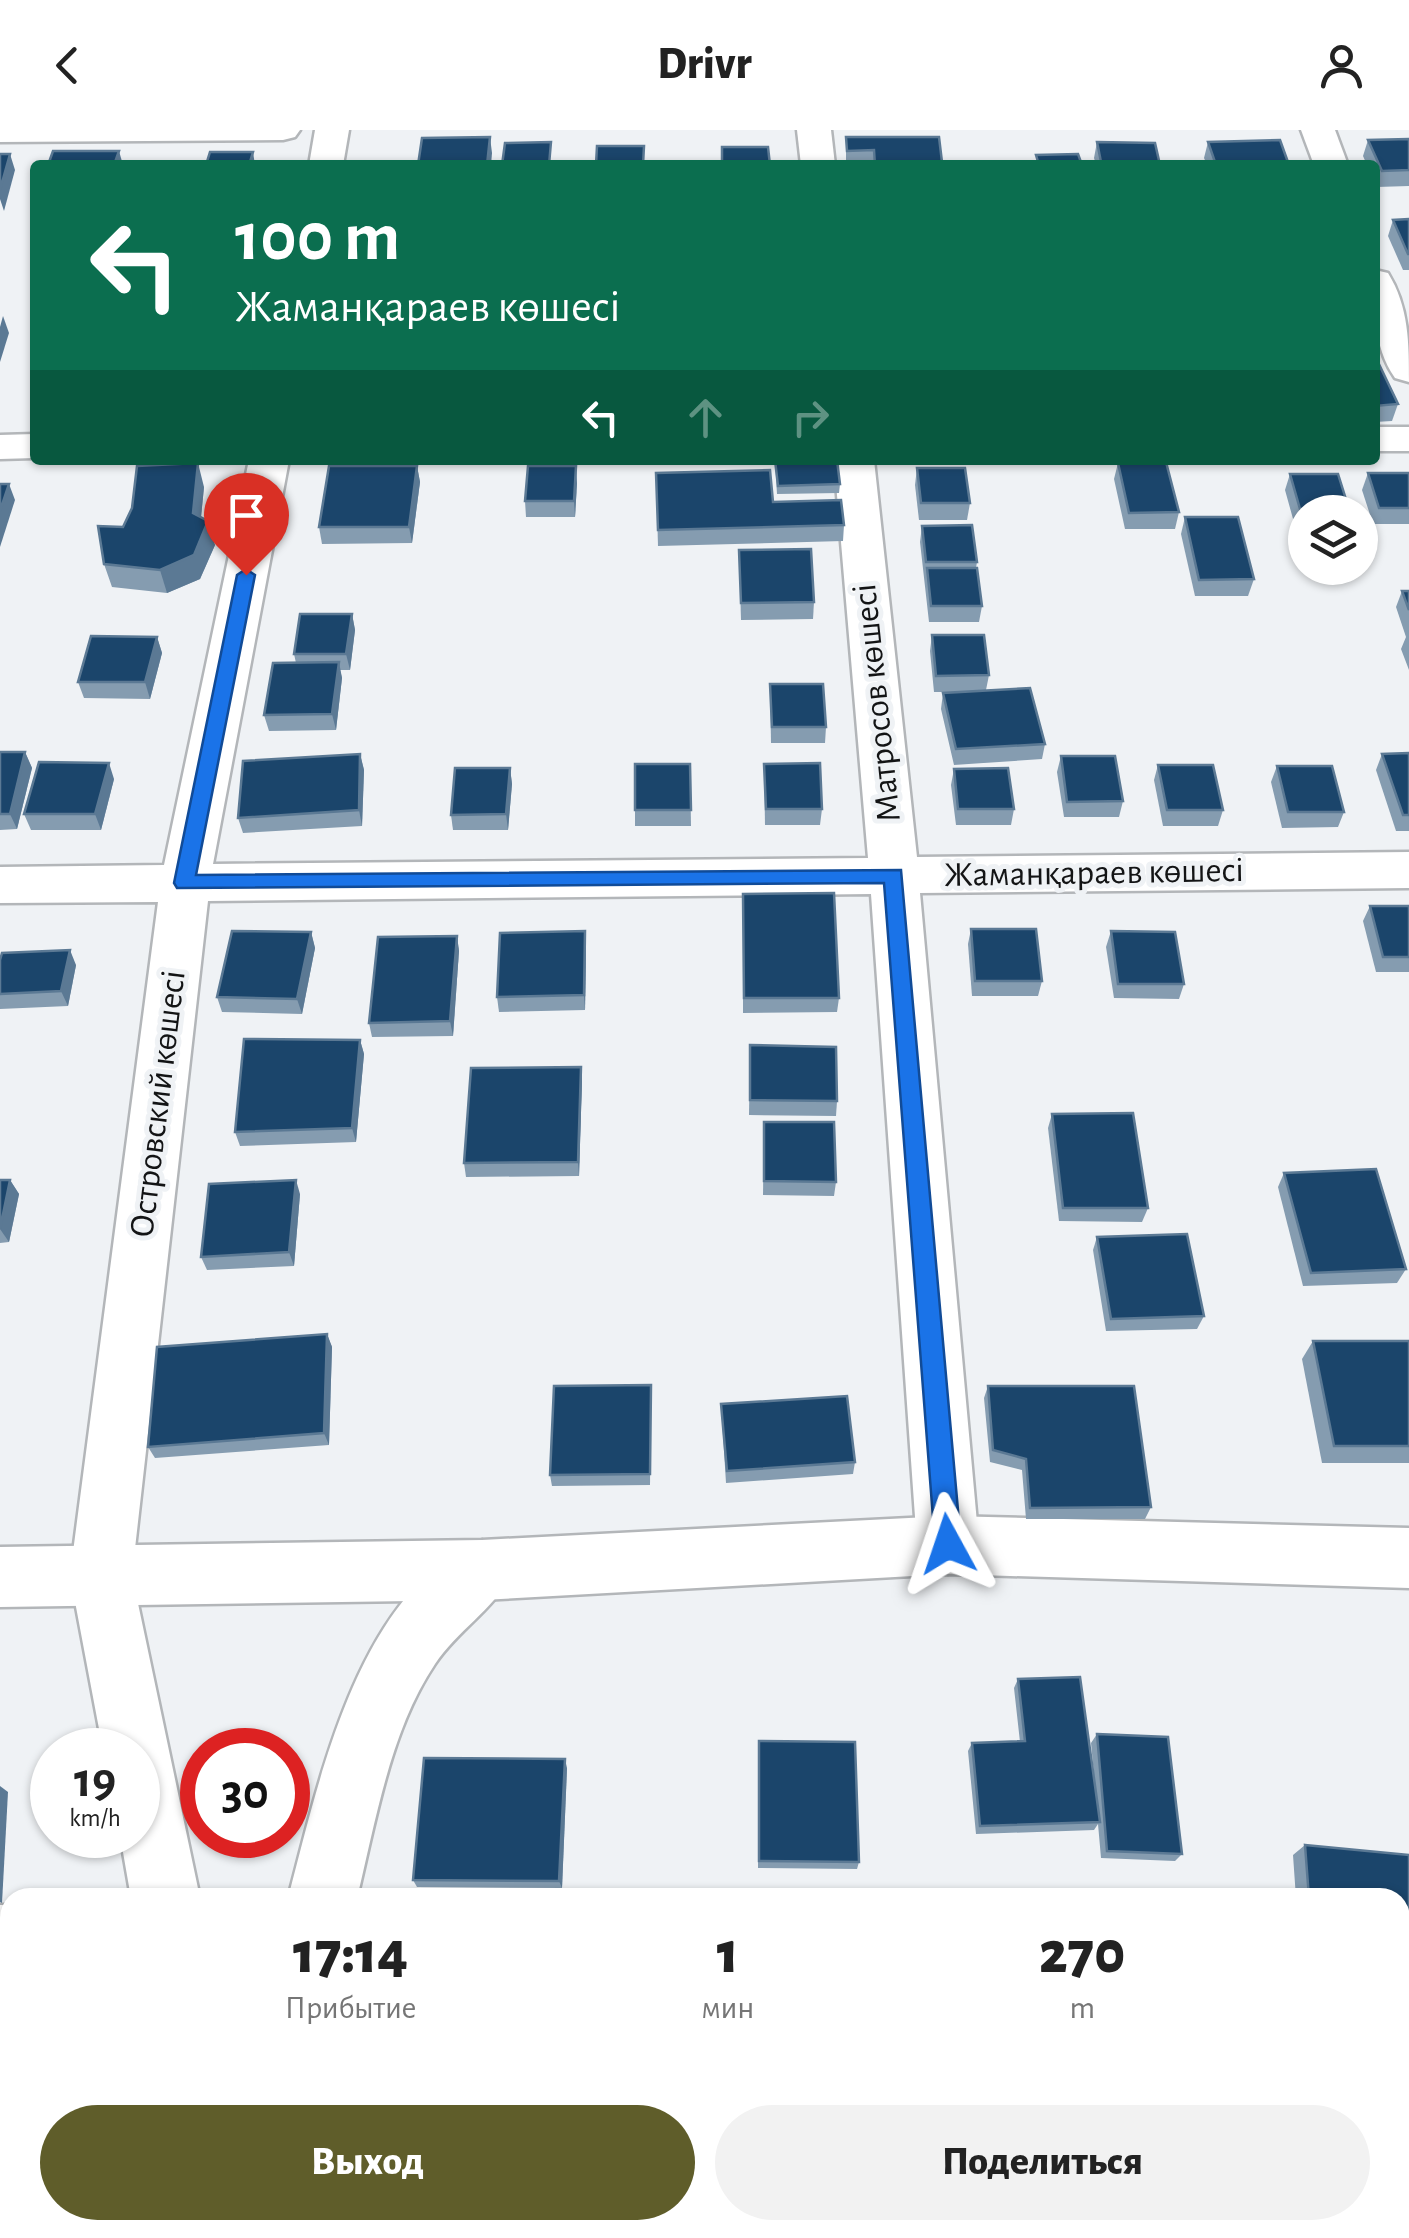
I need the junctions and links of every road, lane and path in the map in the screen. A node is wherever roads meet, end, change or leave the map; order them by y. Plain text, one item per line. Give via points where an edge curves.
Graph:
1 (283, 130) edge
2 (332, 130) edge
3 (814, 130) edge
4 (1318, 130) edge
5 (0, 132) edge
6 (327, 160) edge
7 (817, 160) edge
8 (1329, 160) edge
9 (1380, 294) edge
10 (1409, 370) edge
11 (1380, 439) edge
12 (1409, 439) edge
13 (0, 446) edge
14 (30, 446) edge
15 (268, 465) edge
16 (854, 465) edge
17 (1409, 870) edge
18 (894, 875) junction
19 (184, 883) junction
20 (0, 885) edge
21 (948, 1544) junction
22 (1409, 1558) edge
23 (482, 1570) junction
24 (101, 1576) junction
25 (0, 1577) edge
26 (132, 1728) edge
27 (158, 1858) edge
28 (164, 1888) edge
29 (325, 1888) edge

1 - 5 street
2 - 6 street
3 - 7 street
4 - 8 street
9 - 10 street
11 - 12 street
13 - 14 street
15 - 19 street, Островский көшесі
16 - 18 street, Матросов көшесі
17 - 18 street, Жаманқараев көшесі
18 - 19 street, Жаманқараев көшесі
18 - 21 street, Матросов көшесі
19 - 20 street, Жаманқараев көшесі
19 - 24 street, Островский көшесі
21 - 22 street
21 - 23 street
23 - 24 street
23 - 29 street via 404,1653 362,1750
24 - 25 street
24 - 26 street, Островский көшесі
27 - 28 street, Островский көшесі

